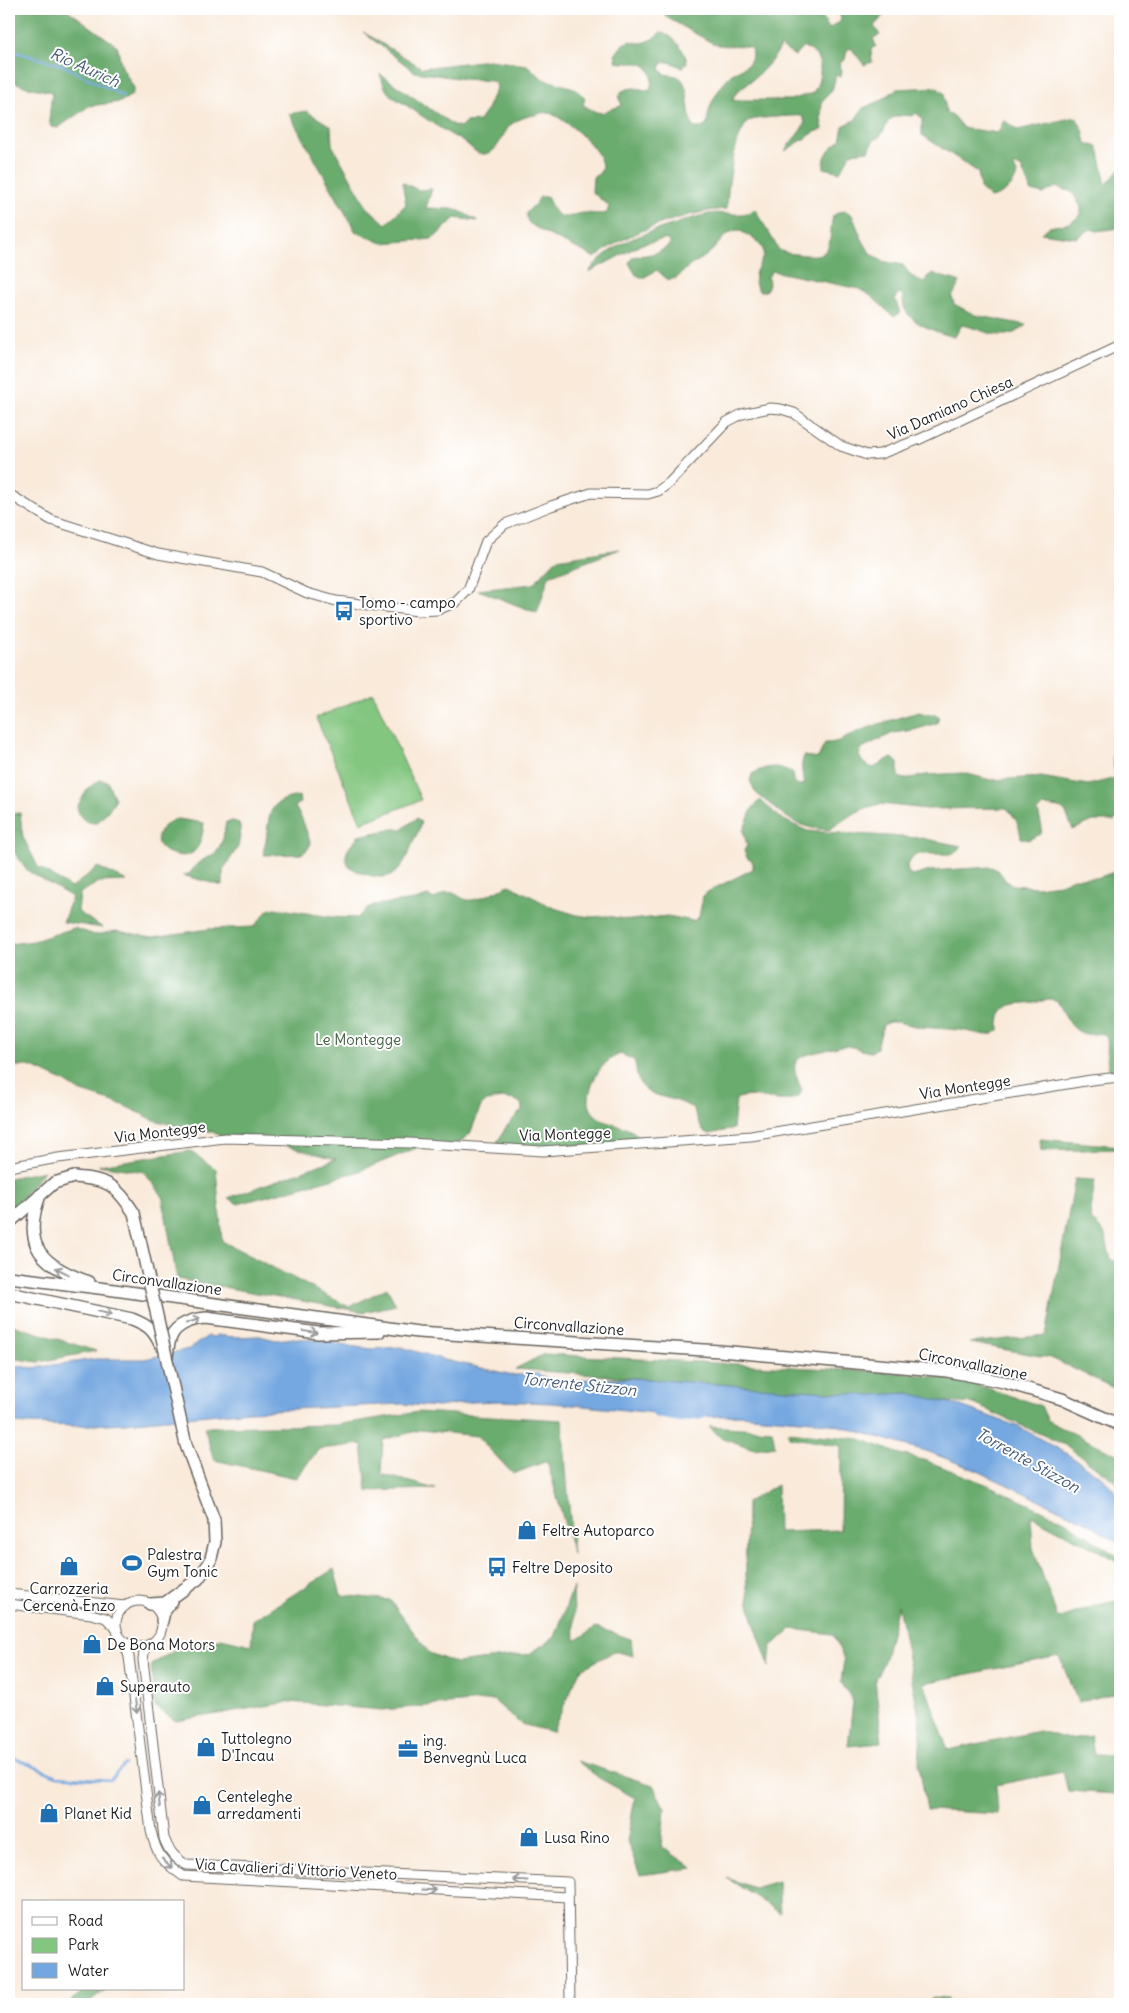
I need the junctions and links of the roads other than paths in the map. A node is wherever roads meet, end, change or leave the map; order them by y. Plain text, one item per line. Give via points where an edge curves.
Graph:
1 (1120, 345) edge
2 (9, 494) edge
3 (1120, 1077) edge
4 (9, 1168) edge
5 (40, 1195) junction
6 (9, 1223) edge
7 (9, 1277) edge
8 (107, 1289) junction
9 (9, 1293) edge
10 (418, 1332) junction
11 (167, 1358) junction
12 (1120, 1425) edge
13 (9, 1594) edge
14 (174, 1597) junction
15 (9, 1604) edge
16 (150, 1604) junction
17 (125, 1606) junction
18 (162, 1621) junction
19 (117, 1628) junction
20 (124, 1641) junction
21 (145, 1646) junction
22 (568, 1897) junction
23 (570, 2004) edge

1 - 2 street, Via Damiano Chiesa via 920,439 880,454 867,455 841,446 794,413 781,408 742,414 727,422 658,492 642,495 591,494 505,524 486,540 468,590 456,602 438,610 418,611 336,601 307,593 262,572 158,554 51,520
3 - 4 street, Via Montegge via 751,1136 543,1151 409,1143 225,1138 58,1158
5 - 6 highway
8 -> 5 highway via 58,1269 40,1254 33,1234 34,1212
5 - 11 highway, bridge via 54,1183 74,1177 98,1179 120,1191 134,1213
7 - 8 highway, Circonvallazione
8 - 10 highway, Circonvallazione
9 -> 11 highway, bridge via 148,1325
11 -> 10 highway via 170,1337 178,1328 190,1321 206,1318 318,1333
10 - 12 highway, Circonvallazione via 720,1351 947,1371 1004,1382 1062,1399
11 - 14 highway, bridge via 186,1445 214,1520 215,1542 210,1562 198,1580
13 - 17 street
14 - 16 highway via 165,1603
14 - 18 highway
15 - 19 street via 91,1614 106,1618
16 - 17 street via 140,1601
16 - 18 street
17 - 19 street via 117,1617
18 - 21 street via 157,1638
19 - 20 street
20 - 21 street via 134,1646
20 -> 22 street, Via Cavalieri di Vittorio Veneto via 129,1657 151,1831 156,1849 166,1864 183,1876
22 -> 21 street, Via Cavalieri di Vittorio Veneto via 568,1882 181,1862 167,1848 164,1838 143,1660
22 - 23 street

